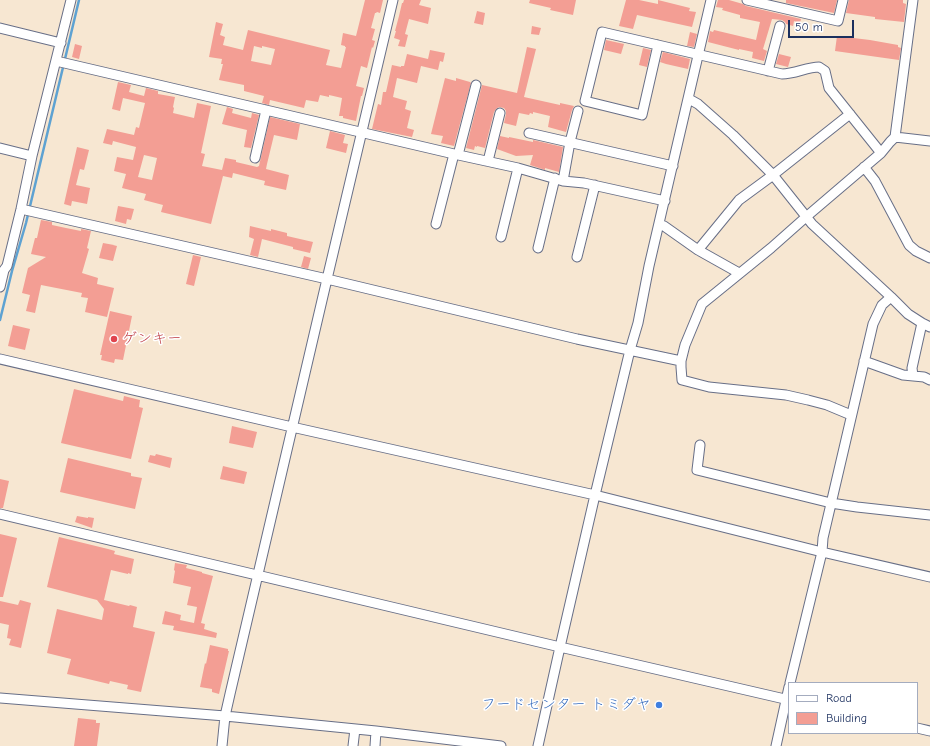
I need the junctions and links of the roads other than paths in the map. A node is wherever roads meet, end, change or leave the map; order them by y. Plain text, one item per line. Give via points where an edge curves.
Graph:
1 (71, 0) edge
2 (393, 0) edge
3 (712, 0) edge
4 (747, 0) edge
5 (843, 0) edge
6 (913, 0) edge
7 (780, 26) dead end
8 (0, 28) edge
9 (61, 43) junction
10 (658, 45) junction
11 (699, 54) junction
12 (56, 61) junction
13 (768, 71) junction
14 (476, 85) dead end
15 (689, 99) junction
16 (266, 110) junction
17 (578, 111) dead end
18 (500, 113) dead end
19 (850, 114) junction
20 (361, 132) junction
21 (529, 133) dead end
22 (895, 137) junction
23 (930, 141) edge
24 (570, 142) junction
25 (0, 148) edge
26 (881, 153) junction
27 (456, 154) junction
28 (32, 156) junction
29 (255, 158) dead end
30 (488, 161) junction
31 (673, 166) junction
32 (864, 167) junction
33 (518, 168) junction
34 (772, 176) junction
35 (559, 179) junction
36 (595, 185) junction
37 (665, 201) junction
38 (21, 209) junction
39 (806, 217) junction
40 (436, 224) dead end
41 (659, 224) junction
42 (502, 237) dead end
43 (538, 248) dead end
44 (698, 250) junction
45 (577, 257) dead end
46 (930, 258) edge
47 (2, 269) edge
48 (740, 273) junction
49 (327, 280) junction
50 (0, 287) edge
51 (891, 297) junction
52 (926, 325) edge
53 (630, 350) junction
54 (0, 359) edge
55 (681, 361) junction
56 (864, 361) junction
57 (913, 376) junction
58 (930, 380) edge
59 (851, 415) junction
60 (292, 427) junction
61 (700, 445) dead end
62 (595, 495) junction
63 (831, 502) junction
64 (0, 514) edge
65 (930, 514) edge
66 (822, 552) junction
67 (258, 575) junction
68 (930, 577) edge
69 (560, 647) junction
70 (790, 682) edge
71 (0, 698) edge
72 (788, 699) edge
73 (225, 716) junction
74 (918, 728) edge
75 (355, 729) junction
76 (376, 731) junction
77 (930, 731) edge
78 (222, 746) edge
79 (353, 746) edge
80 (375, 746) edge
81 (501, 746) edge
82 (538, 746) edge
83 (776, 746) edge

1 - 9 street
2 - 20 street
3 - 11 street
4 - 5 street via 838,21
6 - 22 street
7 - 13 street
8 - 9 street
9 - 12 street
10 - 10 street via 602,32 585,101 642,115
10 - 11 street
11 - 13 street
11 - 15 street
12 - 16 street
12 - 28 street
13 - 19 street via 790,74 819,66 825,71 829,88
14 - 27 street
15 - 31 street
15 - 34 street via 733,135
16 - 20 street
16 - 29 street
17 - 24 street
18 - 30 street
19 - 26 street
19 - 34 street
20 - 27 street
20 - 49 street
21 - 24 street
22 - 23 street
22 - 26 street
24 - 31 street
24 - 35 street
25 - 28 street
26 - 32 street
27 - 30 street
27 - 40 street
28 - 38 street
30 - 33 street
31 - 37 street
32 - 39 street
32 - 46 street via 875,182 909,245
33 - 35 street
33 - 42 street
34 - 39 street
34 - 44 street via 739,200
35 - 36 street
35 - 43 street
36 - 37 street
36 - 45 street
37 - 41 street
38 - 47 street via 7,266
38 - 49 street
39 - 48 street
39 - 51 street
41 - 44 street
41 - 53 street
44 - 48 street
47 - 50 street
48 - 55 street via 702,304
49 - 53 street
49 - 60 street
51 - 52 street via 908,314
51 - 56 street via 882,305 873,324
52 - 57 street via 912,368
53 - 55 street
53 - 62 street
54 - 60 street
55 - 59 street via 682,380 709,387 808,400
56 - 57 street
56 - 59 street
57 - 58 street
59 - 63 street
60 - 62 street
60 - 67 street
61 - 63 street via 697,470
62 - 66 street
62 - 69 street
63 - 65 street
63 - 66 street via 822,538
64 - 67 street
66 - 68 street
66 - 70 street
67 - 69 street
67 - 73 street
69 - 72 street
69 - 82 street
71 - 73 street
72 - 83 street
73 - 75 street
73 - 78 street
74 - 77 street
75 - 76 street
75 - 79 street
76 - 80 street
76 - 81 street

